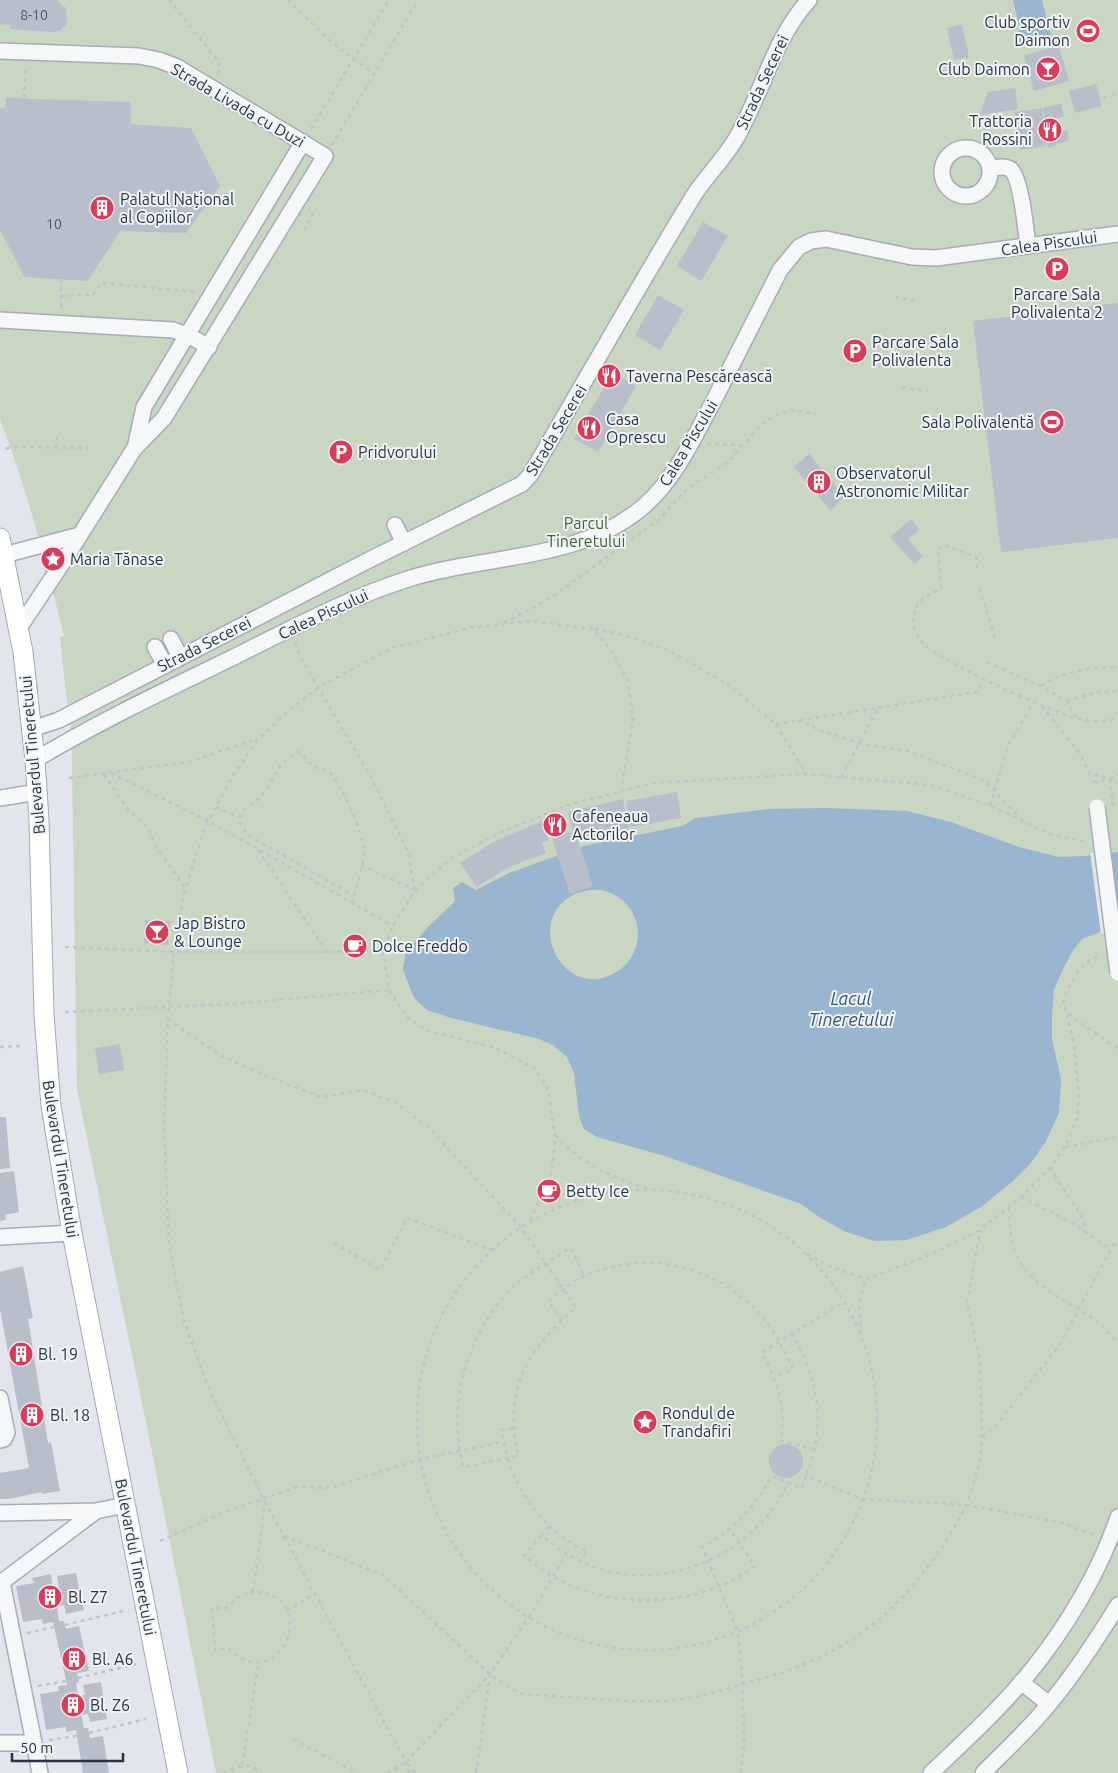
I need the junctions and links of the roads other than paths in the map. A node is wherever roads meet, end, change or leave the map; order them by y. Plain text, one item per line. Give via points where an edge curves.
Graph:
1 (809, 0) edge
2 (0, 52) edge
3 (303, 142) junction
4 (990, 168) dead end
5 (1118, 234) edge
6 (1028, 246) junction
7 (0, 320) edge
8 (188, 335) junction
9 (209, 347) junction
10 (134, 449) junction
11 (395, 525) dead end
12 (80, 535) junction
13 (404, 543) junction
14 (2, 547) edge
15 (19, 628) junction
16 (170, 639) dead end
17 (156, 647) dead end
18 (195, 649) junction
19 (180, 657) junction
20 (164, 665) junction
21 (206, 670) junction
22 (132, 681) junction
23 (143, 702) junction
24 (32, 729) junction
25 (35, 760) junction
26 (38, 792) junction
27 (0, 798) edge
28 (1097, 807) dead end
29 (1118, 973) edge
30 (72, 1233) junction
31 (0, 1237) edge
32 (0, 1398) edge
33 (0, 1440) edge
34 (125, 1505) junction
35 (96, 1511) junction
36 (0, 1513) edge
37 (1118, 1517) edge
38 (1114, 1544) edge
39 (1, 1577) edge
40 (1118, 1605) edge
41 (1022, 1682) junction
42 (1050, 1704) junction
43 (33, 1743) junction
44 (0, 1744) edge
45 (40, 1773) edge
46 (178, 1773) edge
47 (931, 1773) edge
48 (983, 1773) edge

1 - 13 street, Strada Secerei via 785,32 736,138 695,194 527,479
2 - 3 street, Strada Livada cu Duzi via 139,56 159,60 177,67
3 - 8 street
3 - 9 street, Strada Livada cu Duzi via 325,156
4 - 6 street via 1012,170 1018,181
5 - 6 street, Calea Piscului
6 - 21 street, Calea Piscului via 936,258 912,257 826,239 798,247 780,270 670,478 632,515 606,530 535,554 409,578 371,592
7 - 8 street via 173,330
8 - 9 street
8 - 10 street via 144,407
9 - 10 street via 164,418
10 - 12 street
11 - 13 street
12 - 14 street
12 - 15 street
13 - 18 street, Strada Secerei
14 - 15 main road, Bulevardul Tineretului
15 - 24 main road, Bulevardul Tineretului
16 - 19 street
17 - 20 street
18 - 19 street, Strada Secerei
18 - 21 street
19 - 20 street, Strada Secerei
20 - 22 street, Strada Secerei
21 - 23 street, Calea Piscului
22 - 23 street
22 - 24 street, Strada Secerei via 59,720
23 - 25 street, Calea Piscului
24 - 25 main road, Bulevardul Tineretului
25 - 26 main road, Bulevardul Tineretului
26 - 27 street
26 - 30 main road, Bulevardul Tineretului via 48,1088
28 - 29 street, bridge
30 - 31 street
30 - 34 main road, Bulevardul Tineretului
32 - 33 street via 7,1433
34 - 35 street
34 - 46 main road, Bulevardul Tineretului
35 - 36 street
35 - 39 street
37 - 38 street
38 - 41 street via 1064,1625
39 - 43 street
40 - 42 street via 1093,1646
41 - 42 street
41 - 47 street
42 - 48 street
43 - 44 street
43 - 45 street

